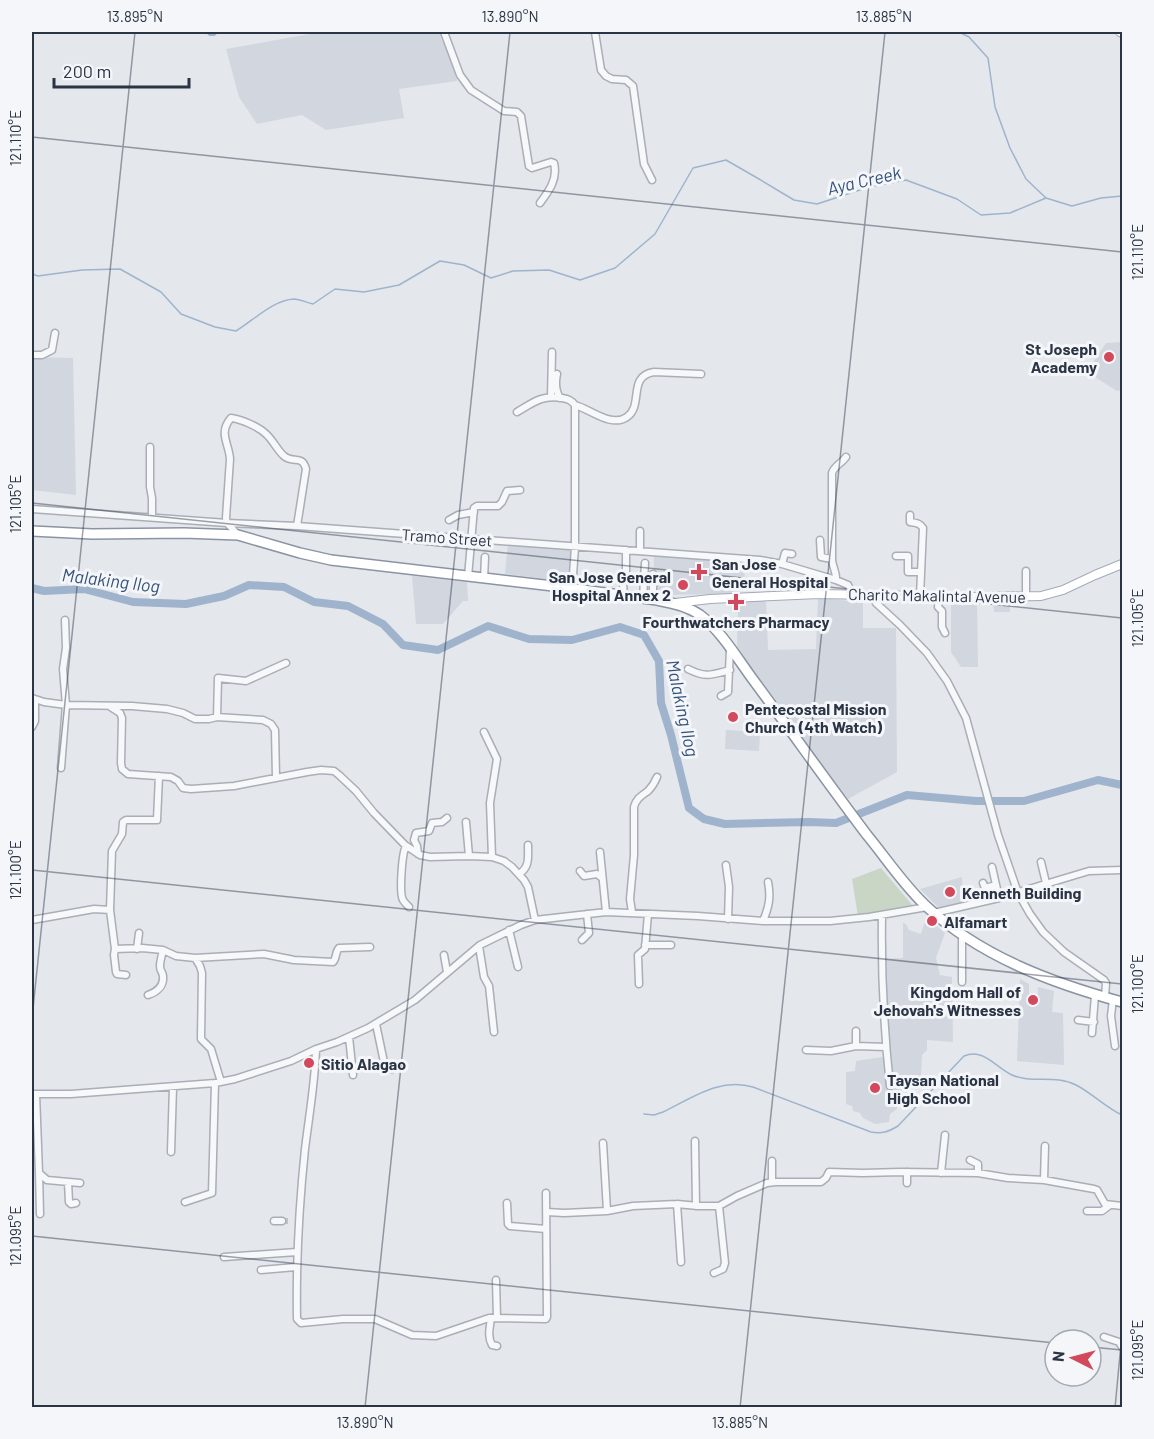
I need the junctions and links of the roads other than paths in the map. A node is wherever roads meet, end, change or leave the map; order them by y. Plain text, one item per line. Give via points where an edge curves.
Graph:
1 (444, 32) edge
2 (595, 32) edge
3 (652, 180) dead end
4 (540, 203) dead end
5 (55, 333) dead end
6 (552, 352) dead end
7 (32, 355) edge
8 (557, 374) dead end
9 (701, 374) dead end
10 (550, 396) junction
11 (560, 398) junction
12 (575, 405) junction
13 (517, 412) dead end
14 (150, 447) dead end
15 (846, 456) dead end
16 (520, 490) dead end
17 (32, 509) edge
18 (474, 512) junction
19 (910, 515) dead end
20 (152, 517) junction
21 (449, 520) dead end
22 (227, 523) junction
23 (297, 526) junction
24 (32, 531) edge
25 (640, 531) dead end
26 (237, 535) junction
27 (471, 538) junction
28 (820, 540) dead end
29 (575, 547) junction
30 (626, 550) junction
31 (640, 551) junction
32 (792, 554) dead end
33 (896, 556) dead end
34 (485, 557) dead end
35 (832, 559) junction
36 (645, 563) dead end
37 (782, 564) junction
38 (1122, 564) edge
39 (1026, 571) dead end
40 (921, 572) junction
41 (653, 574) dead end
42 (468, 577) junction
43 (484, 579) junction
44 (836, 580) junction
45 (572, 589) junction
46 (852, 595) junction
47 (873, 595) junction
48 (920, 596) junction
49 (939, 596) junction
50 (1026, 596) junction
51 (624, 597) junction
52 (643, 598) junction
53 (653, 600) junction
54 (673, 603) junction
55 (65, 620) dead end
56 (945, 633) dead end
57 (730, 650) junction
58 (286, 663) dead end
59 (688, 669) dead end
60 (730, 670) junction
61 (721, 696) dead end
62 (33, 699) edge
63 (66, 705) junction
64 (109, 706) junction
65 (217, 717) junction
66 (32, 727) edge
67 (484, 732) dead end
68 (61, 768) dead end
69 (159, 777) junction
70 (276, 777) junction
71 (657, 777) dead end
72 (447, 818) dead end
73 (466, 822) dead end
74 (528, 844) dead end
75 (406, 846) junction
76 (600, 852) dead end
77 (418, 854) junction
78 (469, 855) junction
79 (492, 857) junction
80 (1041, 862) dead end
81 (726, 866) dead end
82 (992, 867) dead end
83 (1122, 870) edge
84 (580, 871) dead end
85 (519, 874) junction
86 (602, 878) junction
87 (768, 882) dead end
88 (983, 883) dead end
89 (1046, 883) junction
90 (996, 885) junction
91 (1018, 893) junction
92 (999, 898) junction
93 (409, 907) dead end
94 (110, 910) junction
95 (931, 910) junction
96 (606, 912) junction
97 (632, 912) junction
98 (587, 914) junction
99 (648, 914) junction
100 (882, 915) junction
101 (728, 919) junction
102 (32, 920) edge
103 (535, 920) junction
104 (762, 921) junction
105 (509, 930) junction
106 (138, 933) dead end
107 (962, 935) junction
108 (582, 940) dead end
109 (645, 945) junction
110 (671, 945) dead end
111 (479, 946) junction
112 (370, 947) dead end
113 (115, 949) junction
114 (137, 949) junction
115 (163, 950) junction
116 (444, 955) dead end
117 (195, 958) junction
118 (518, 967) dead end
119 (447, 972) junction
120 (126, 975) dead end
121 (962, 982) dead end
122 (639, 984) dead end
123 (148, 994) dead end
124 (1109, 998) edge
125 (1078, 1020) dead end
126 (1094, 1022) junction
127 (376, 1024) junction
128 (856, 1031) dead end
129 (494, 1032) dead end
130 (1092, 1033) dead end
131 (349, 1037) junction
132 (856, 1046) junction
133 (1115, 1046) dead end
134 (886, 1047) junction
135 (316, 1049) junction
136 (807, 1050) dead end
137 (392, 1069) dead end
138 (353, 1075) dead end
139 (218, 1082) junction
140 (890, 1086) dead end
141 (173, 1087) junction
142 (34, 1094) edge
143 (945, 1135) dead end
144 (695, 1141) dead end
145 (603, 1143) dead end
146 (1045, 1146) dead end
147 (171, 1152) dead end
148 (970, 1160) dead end
149 (772, 1161) dead end
150 (907, 1172) junction
151 (39, 1173) junction
152 (941, 1173) junction
153 (978, 1173) junction
154 (1044, 1180) junction
155 (68, 1182) junction
156 (772, 1182) junction
157 (907, 1183) dead end
158 (80, 1184) dead end
159 (546, 1193) dead end
160 (76, 1203) dead end
161 (185, 1203) dead end
162 (507, 1203) dead end
163 (677, 1204) junction
164 (1110, 1205) junction
165 (696, 1206) junction
166 (719, 1206) junction
167 (1122, 1206) edge
168 (607, 1211) junction
169 (1087, 1211) dead end
170 (547, 1212) junction
171 (40, 1214) dead end
172 (274, 1221) dead end
173 (298, 1221) junction
174 (546, 1229) junction
175 (297, 1252) junction
176 (224, 1257) dead end
177 (681, 1262) dead end
178 (296, 1267) junction
179 (261, 1270) dead end
180 (714, 1273) dead end
181 (496, 1280) dead end
182 (494, 1318) junction
183 (1104, 1337) dead end
184 (497, 1346) dead end
185 (1122, 1347) edge

1 - 4 street via 460,75 471,90 504,111 521,116 529,166 554,163 551,189
2 - 3 street via 601,70 606,76 627,80 633,86 644,164
5 - 7 street via 52,350
6 - 10 street
8 - 11 street
9 - 12 street via 647,373 638,384 634,409 621,420 607,419
10 - 11 street
10 - 13 street
11 - 12 street
12 - 29 street
14 - 20 street
15 - 35 street via 832,473
16 - 18 street via 507,491 500,505 477,506
17 - 20 street, Tramo Street
18 - 21 street
18 - 27 street
19 - 40 street via 910,522 923,528
20 - 22 street, Tramo Street
22 - 23 street, Tramo Street
22 - 23 street via 230,452 224,434 231,418 265,433 285,457 304,464
22 - 26 street
23 - 27 street, Tramo Street
24 - 26 highway
25 - 31 street
26 - 42 highway via 322,558
27 - 29 street, Tramo Street
27 - 42 street
28 - 35 street via 821,558
29 - 30 street, Tramo Street
29 - 45 street
30 - 31 street, Tramo Street
30 - 51 street
31 - 37 street, Tramo Street
32 - 37 street via 785,553
33 - 40 street via 909,556 908,572
34 - 43 street
35 - 44 street
36 - 52 street
37 - 44 street, Tramo Street
38 - 50 main road, Charito Makalintal Avenue via 1056,592
39 - 50 street
40 - 48 street
41 - 53 street
42 - 43 highway
43 - 45 highway
44 - 46 street, Tramo Street via 848,585
45 - 51 highway
46 - 47 main road, Charito Makalintal Avenue
46 - 54 main road, Charito Makalintal Avenue via 777,595
47 - 48 main road, Charito Makalintal Avenue
47 - 91 street via 876,603 927,653 966,717 994,823
48 - 49 main road, Charito Makalintal Avenue
49 - 50 main road, Charito Makalintal Avenue
49 - 56 street
51 - 52 highway
52 - 53 highway
53 - 54 highway
54 - 57 highway via 699,614
55 - 63 street
57 - 60 street
57 - 95 highway via 896,872
58 - 65 street via 246,681 218,678
59 - 60 street via 705,676
60 - 61 street via 728,693
62 - 63 street
62 - 66 street
63 - 64 street
63 - 68 street
64 - 65 street via 167,709 195,719
64 - 69 street via 122,718 124,772
65 - 70 street via 271,724 275,730
67 - 79 street via 497,759 490,803
69 - 70 street via 175,778 183,788 191,789 234,786
69 - 94 street via 157,820 123,822 122,834 112,851
70 - 75 street via 334,771
71 - 97 street via 635,802
72 - 77 street via 416,834
73 - 78 street
74 - 85 street via 526,868
75 - 77 street
75 - 93 street via 401,892
76 - 86 street
77 - 78 street
78 - 79 street
79 - 85 street via 504,861
80 - 89 street
81 - 101 street
82 - 90 street
83 - 89 street via 1089,871
84 - 86 street via 584,876 597,874
85 - 103 street via 528,887
86 - 96 street
87 - 104 street via 770,902
88 - 90 street via 986,888
89 - 91 street
90 - 92 street
91 - 92 street
91 - 124 street via 1050,939 1104,980
92 - 95 street
94 - 102 street via 94,909
94 - 113 street
95 - 100 street
95 - 107 highway
96 - 97 street
96 - 98 street
97 - 99 street
98 - 103 street
98 - 108 street via 589,933
99 - 101 street
99 - 109 street
100 - 104 street via 851,920
100 - 134 street
101 - 104 street
103 - 105 street
105 - 111 street
105 - 118 street
106 - 114 street
107 - 121 street
107 - 124 highway via 1054,982
109 - 110 street
109 - 122 street via 638,955
111 - 119 street
111 - 129 street
112 - 117 street via 339,948 333,962 264,954
113 - 114 street
113 - 120 street via 116,972
114 - 115 street
115 - 117 street
115 - 123 street via 162,984
116 - 119 street
117 - 139 street via 202,973 201,1039 211,1049
119 - 127 street via 415,1000
124 - 126 street
124 - 133 street
125 - 126 street
126 - 130 street
127 - 131 street
127 - 137 street via 385,1067
128 - 132 street
131 - 135 street
131 - 138 street
132 - 134 street
132 - 136 street via 831,1055
134 - 140 street
135 - 139 street via 291,1062
135 - 173 street
139 - 141 street
139 - 161 street via 212,1193
141 - 142 street
141 - 147 street
142 - 151 street
143 - 152 street
144 - 165 street
145 - 168 street
146 - 154 street
148 - 153 street via 978,1164
149 - 156 street
150 - 152 street
150 - 156 street via 830,1172 821,1182
150 - 157 street
151 - 155 street via 47,1180
151 - 171 street
152 - 153 street
153 - 154 street
154 - 164 street via 1098,1190 1105,1204
155 - 158 street
155 - 160 street via 69,1202
156 - 166 street
159 - 170 street
162 - 174 street via 510,1226
163 - 165 street
163 - 168 street
163 - 177 street
164 - 167 street
164 - 169 street via 1102,1211
165 - 166 street
166 - 180 street via 725,1263 723,1269
168 - 170 street
170 - 174 street
172 - 173 street
173 - 175 street
174 - 182 street via 547,1318
175 - 176 street
175 - 178 street
178 - 179 street
178 - 182 street via 297,1318 301,1323 375,1319 412,1335 436,1336
181 - 182 street
182 - 184 street via 489,1340
183 - 185 street

